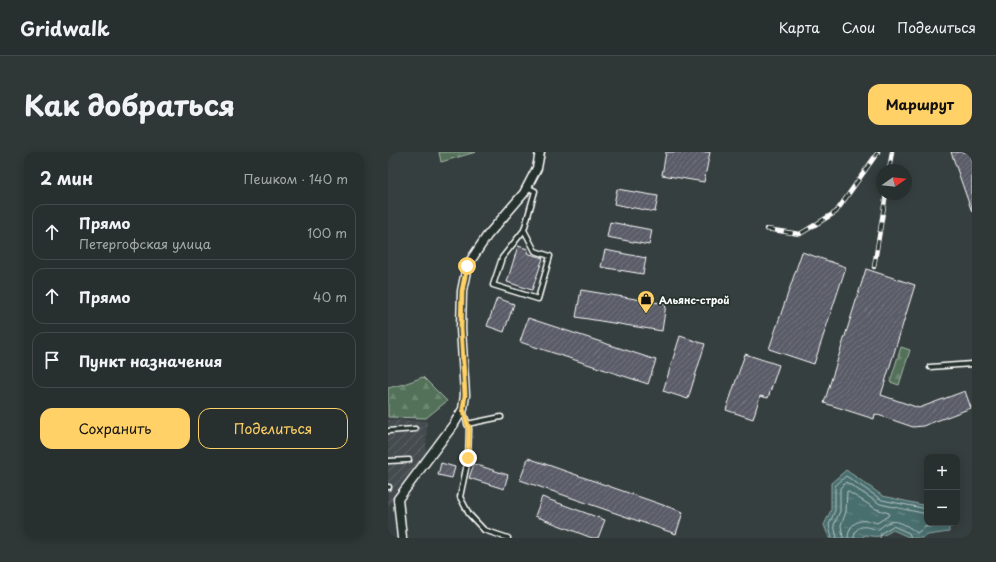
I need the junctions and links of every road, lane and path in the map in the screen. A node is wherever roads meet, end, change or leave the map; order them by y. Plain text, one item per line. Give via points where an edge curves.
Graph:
1 (540, 152) edge
2 (527, 187) junction
3 (524, 230) junction
4 (972, 364) edge
5 (930, 367) dead end
6 (463, 409) junction
7 (501, 417) dead end
8 (467, 424) junction
9 (415, 429) dead end
10 (388, 431) edge
11 (388, 460) edge
12 (409, 460) dead end
13 (402, 538) edge
14 (508, 538) edge

1 - 2 street
2 - 3 lane via 535,191
2 - 6 street via 487,236 467,266 462,291 461,328 465,395
3 - 3 lane via 502,258 493,285 538,299 550,256 536,251
4 - 5 lane
6 - 8 lane
6 - 13 street via 398,499
7 - 8 lane
8 - 14 lane via 468,458 460,497 468,514 484,530
9 - 10 lane
11 - 12 lane

